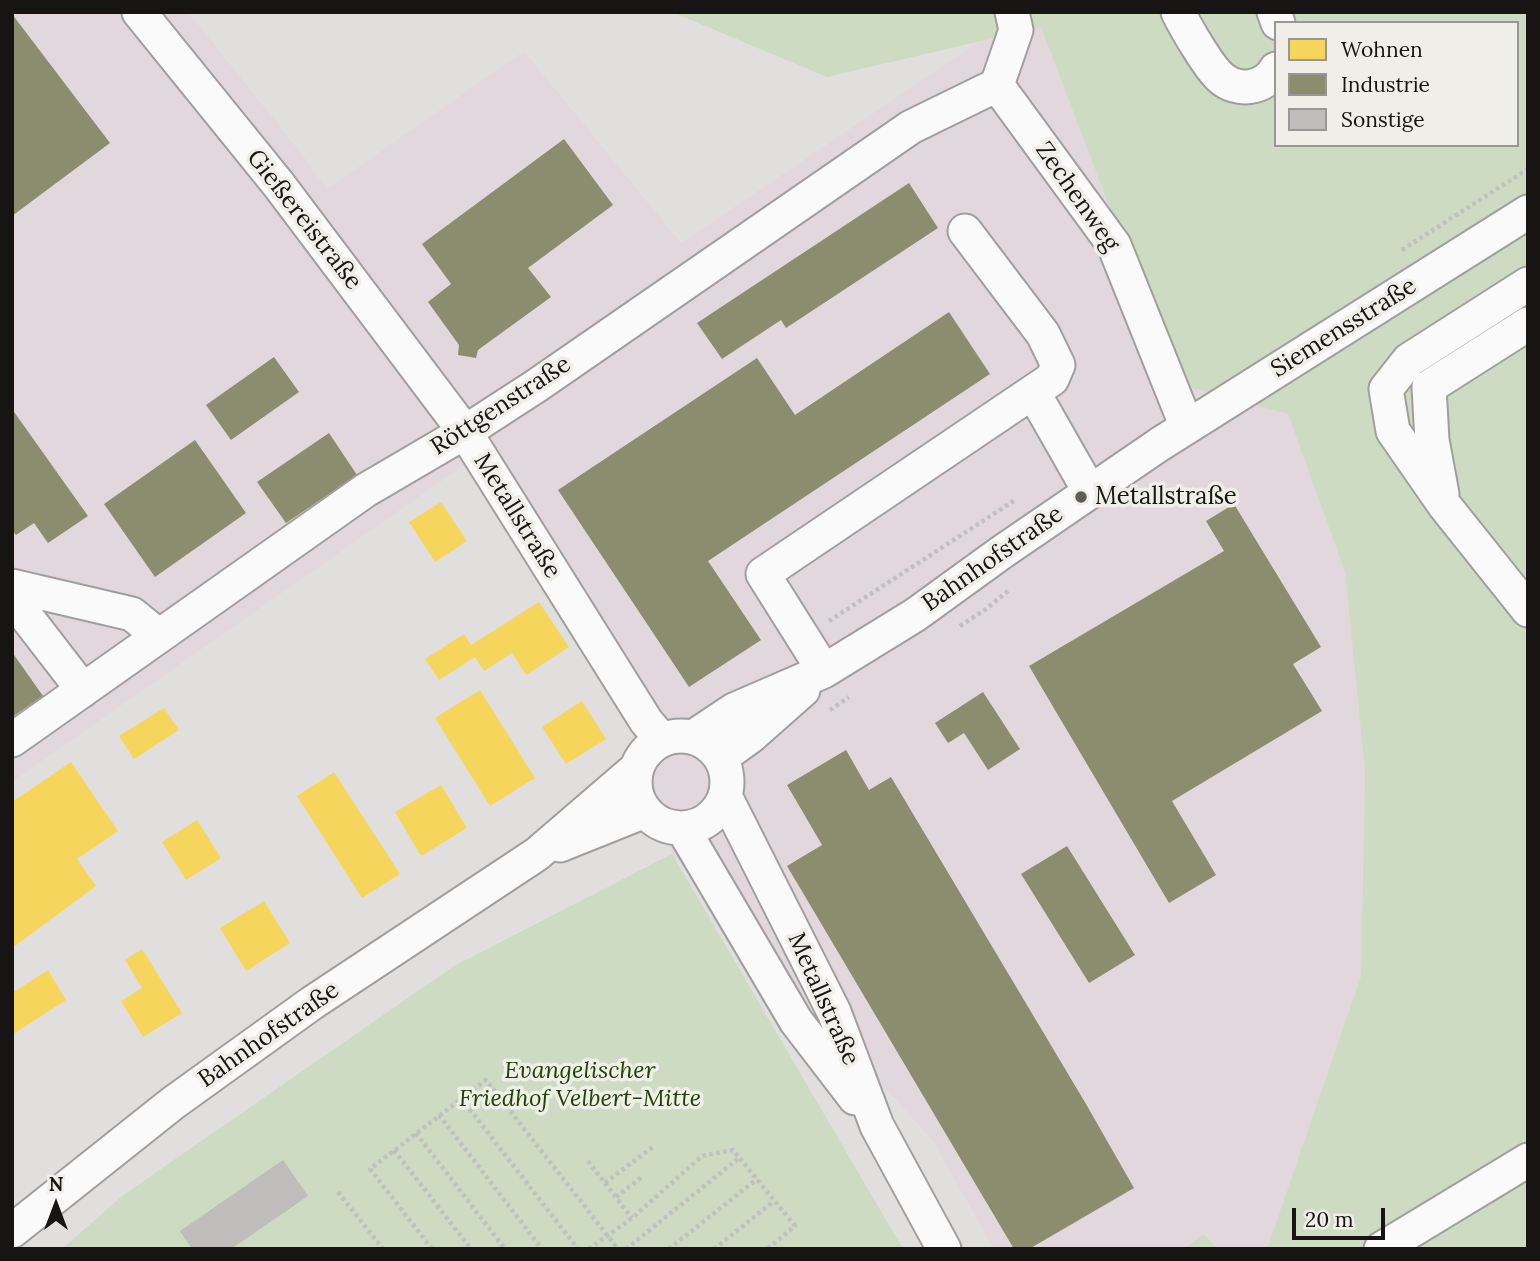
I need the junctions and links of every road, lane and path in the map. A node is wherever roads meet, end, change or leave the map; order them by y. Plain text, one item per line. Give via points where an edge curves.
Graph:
1 (139, 12) edge
2 (1012, 12) edge
3 (1178, 12) edge
4 (1274, 72) edge
5 (997, 85) junction
6 (1528, 212) edge
7 (965, 231) dead end
8 (1528, 284) edge
9 (1528, 324) edge
10 (1034, 392) junction
11 (465, 432) junction
12 (1174, 435) junction
13 (1090, 492) junction
14 (1019, 498) dead end
15 (1445, 506) junction
16 (1016, 584) dead end
17 (12, 586) edge
18 (12, 598) edge
19 (1528, 610) edge
20 (820, 627) dead end
21 (951, 631) dead end
22 (159, 636) junction
23 (824, 671) junction
24 (83, 690) junction
25 (852, 695) dead end
26 (819, 717) dead end
27 (695, 736) junction
28 (662, 739) junction
29 (12, 740) edge
30 (722, 757) junction
31 (637, 768) junction
32 (726, 798) junction
33 (645, 811) junction
34 (683, 829) junction
35 (537, 854) junction
36 (461, 1098) junction
37 (439, 1115) junction
38 (877, 1126) junction
39 (416, 1133) junction
40 (654, 1146) dead end
41 (394, 1150) junction
42 (739, 1158) junction
43 (1528, 1160) edge
44 (588, 1161) dead end
45 (642, 1177) dead end
46 (757, 1179) junction
47 (605, 1183) junction
48 (338, 1192) dead end
49 (617, 1197) junction
50 (774, 1201) junction
51 (632, 1217) junction
52 (12, 1231) edge
53 (608, 1235) junction
54 (383, 1249) edge
55 (432, 1249) edge
56 (471, 1249) edge
57 (505, 1249) edge
58 (542, 1249) edge
59 (578, 1249) edge
60 (589, 1249) edge
61 (618, 1249) edge
62 (626, 1249) edge
63 (669, 1249) edge
64 (714, 1249) edge
65 (767, 1249) edge
66 (944, 1249) edge
67 (1381, 1249) edge

1 - 11 street, Gießereistraße via 279,185
2 - 5 street via 1016,30
3 - 4 street via 1220,78 1240,86 1259,86
5 - 11 street, Röttgenstraße via 911,127
5 - 12 street, Zechenweg via 1114,246
6 - 12 street, Siemensstraße
7 - 10 street via 1043,334 1058,365 1052,379
8 - 15 street via 1409,360 1386,389 1393,431
9 - 15 street via 1429,387 1432,440
10 - 13 street
10 - 23 street via 763,574
11 - 22 street, Röttgenstraße via 366,490
11 - 28 street, Metallstraße via 646,721
12 - 13 street, Bahnhofstraße
13 - 23 street, Bahnhofstraße via 915,615
14 - 20 path
15 - 19 street
16 - 21 path
17 - 22 street via 132,614
18 - 24 street
22 - 24 street, Röttgenstraße
23 - 27 street, Bahnhofstraße via 734,710
23 - 30 street, Bahnhofstraße
24 - 29 street, Röttgenstraße
25 - 26 path
27 - 28 street
27 - 30 street
28 - 31 street
30 - 32 street via 728,772
31 - 33 street via 635,789
31 - 35 street, Bahnhofstraße
32 - 34 street via 708,821
32 - 38 street, Metallstraße via 834,1012
33 - 34 street via 661,824
33 - 35 street, Bahnhofstraße
34 - 38 street, Metallstraße via 796,1021
35 - 52 street, Bahnhofstraße via 173,1103
36 - 37 path
36 - 53 path via 486,1080
36 - 59 path
37 - 39 path
37 - 58 path
38 - 66 street, Metallstraße
39 - 41 path
39 - 57 path
40 - 47 path
41 - 55 path via 370,1169
41 - 56 path
42 - 46 path
42 - 51 path via 733,1150 702,1156
42 - 62 path
43 - 67 street
44 - 47 path
45 - 49 path
46 - 50 path
46 - 63 path
47 - 49 path
48 - 54 path
49 - 51 path
50 - 64 path
50 - 65 path via 795,1226
51 - 53 path
53 - 60 path
53 - 61 path

